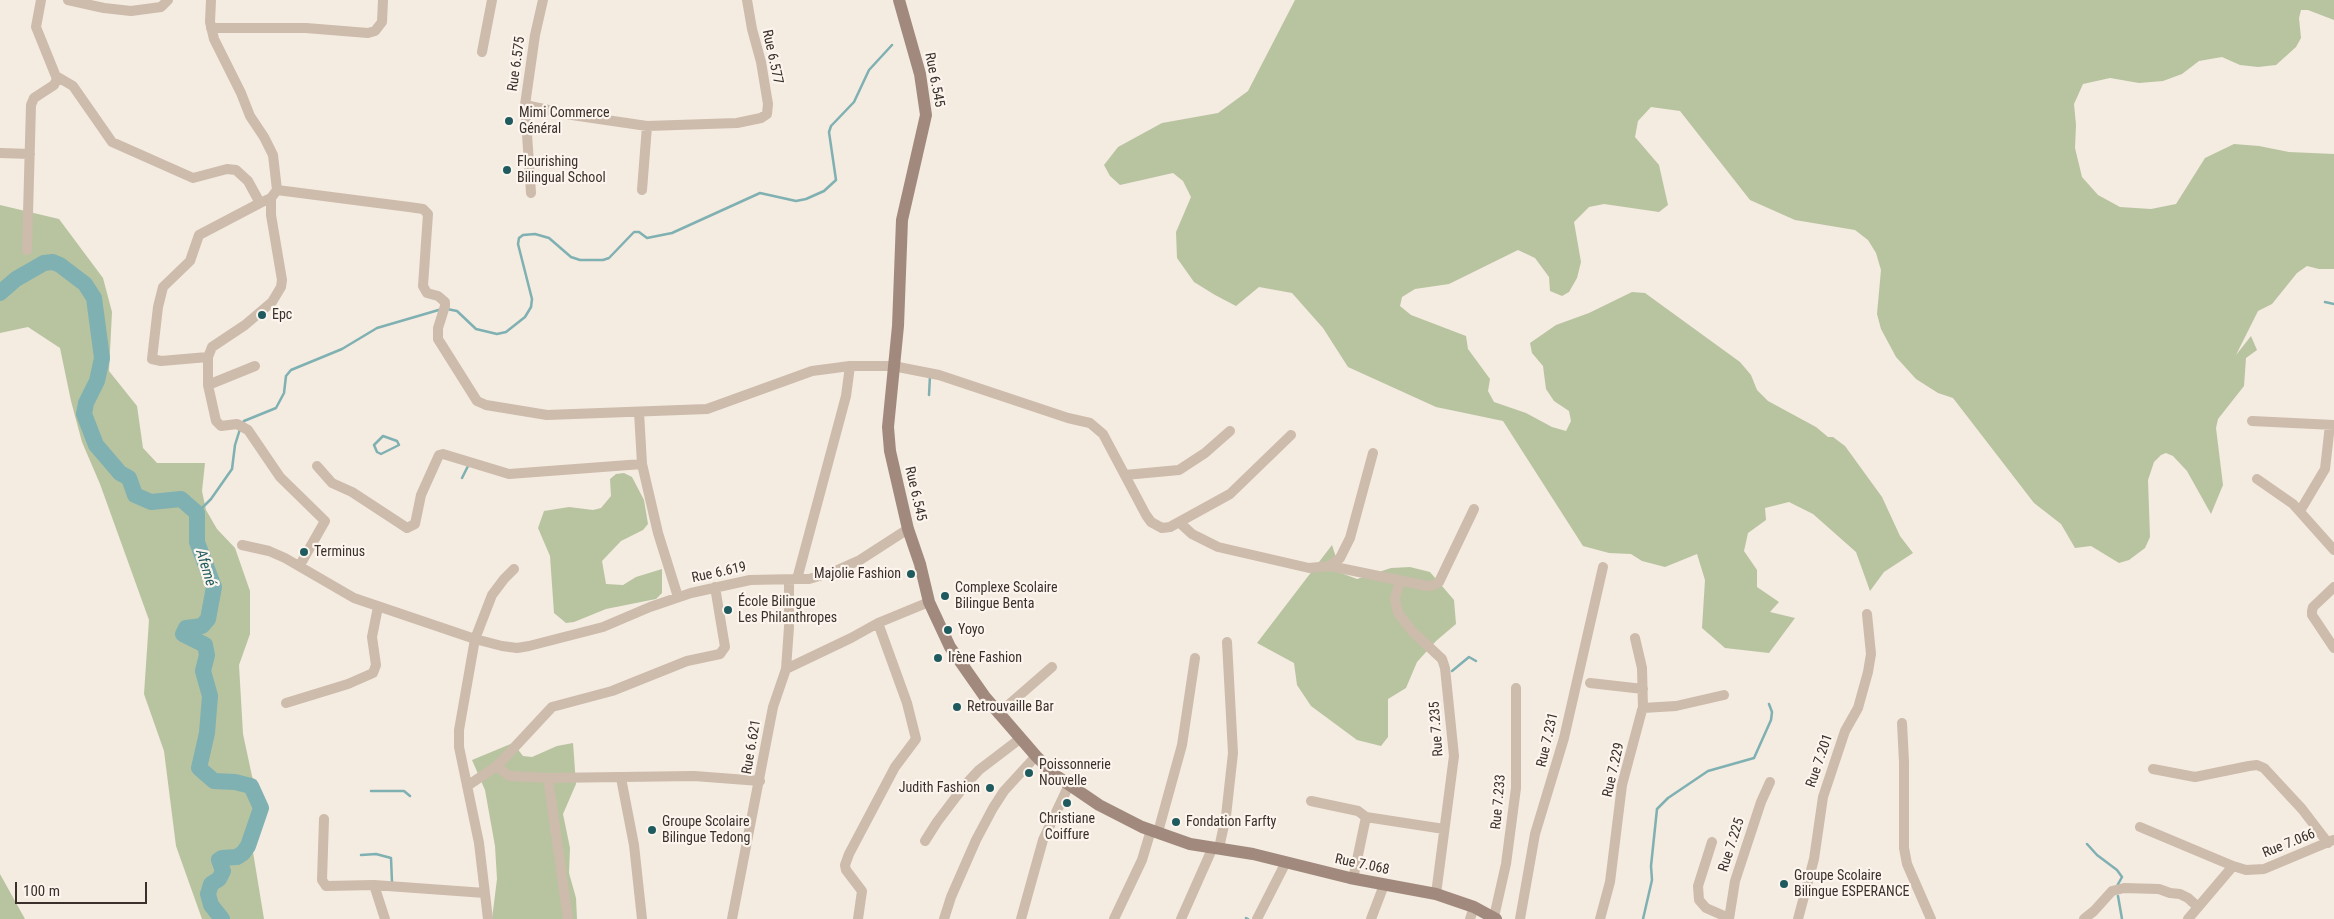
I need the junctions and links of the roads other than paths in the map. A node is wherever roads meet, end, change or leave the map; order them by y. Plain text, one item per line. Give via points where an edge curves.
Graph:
1 (41, 0) edge
2 (68, 0) edge
3 (211, 0) edge
4 (383, 0) edge
5 (492, 0) edge
6 (543, 0) edge
7 (747, 0) edge
8 (899, 0) edge
9 (166, 2) edge
10 (211, 28) junction
11 (482, 52) dead end
12 (56, 76) junction
13 (525, 105) junction
14 (647, 126) junction
15 (0, 153) edge
16 (30, 154) junction
17 (642, 190) dead end
18 (531, 193) dead end
19 (274, 194) junction
20 (260, 203) junction
21 (27, 250) dead end
22 (208, 357) junction
23 (255, 366) dead end
24 (850, 366) junction
25 (893, 366) junction
26 (208, 385) junction
27 (638, 412) junction
28 (2252, 420) dead end
29 (2332, 425) edge
30 (1230, 431) dead end
31 (1291, 435) dead end
32 (1373, 453) dead end
33 (642, 464) junction
34 (317, 466) dead end
35 (1125, 475) junction
36 (2257, 479) dead end
37 (1474, 509) dead end
38 (2300, 511) junction
39 (1179, 522) junction
40 (908, 529) junction
41 (242, 546) dead end
42 (2334, 550) edge
43 (300, 565) junction
44 (1330, 566) junction
45 (1603, 567) dead end
46 (514, 569) dead end
47 (793, 579) junction
48 (1400, 580) junction
49 (715, 587) junction
50 (2334, 588) edge
51 (678, 597) junction
52 (929, 602) junction
53 (378, 607) junction
54 (1867, 614) dead end
55 (878, 623) junction
56 (1635, 638) dead end
57 (475, 639) junction
58 (1227, 642) dead end
59 (2334, 648) edge
60 (1196, 658) dead end
61 (1052, 667) dead end
62 (786, 669) junction
63 (1590, 684) dead end
64 (1516, 688) dead end
65 (1643, 689) junction
66 (1724, 695) dead end
67 (286, 703) dead end
68 (1643, 708) junction
69 (998, 714) junction
70 (1902, 723) dead end
71 (1021, 738) junction
72 (1036, 756) junction
73 (497, 766) junction
74 (2153, 769) dead end
75 (548, 778) junction
76 (621, 778) junction
77 (760, 781) junction
78 (1770, 782) dead end
79 (1069, 785) junction
80 (467, 786) junction
81 (1311, 801) dead end
82 (1366, 817) junction
83 (324, 819) dead end
84 (2140, 827) dead end
85 (1444, 829) junction
86 (1154, 831) junction
87 (926, 840) dead end
88 (2331, 841) edge
89 (1712, 842) dead end
90 (1216, 848) junction
91 (1285, 864) junction
92 (2233, 866) junction
93 (1353, 878) junction
94 (374, 884) junction
95 (1384, 885) junction
96 (485, 893) junction
97 (1436, 894) junction
98 (2198, 907) junction
99 (1472, 913) edge
100 (1495, 918) edge
101 (1729, 918) edge
102 (384, 919) edge
103 (488, 919) edge
104 (568, 919) edge
105 (642, 919) edge
106 (732, 919) edge
107 (858, 919) edge
108 (944, 919) edge
109 (1021, 919) edge
110 (1114, 919) edge
111 (1181, 919) edge
112 (1257, 919) edge
113 (1371, 919) edge
114 (1520, 919) edge
115 (1600, 919) edge
116 (1798, 919) edge
117 (1931, 919) edge
118 (2084, 919) edge
119 (2188, 919) edge

1 - 12 street via 36,26
2 - 9 street via 131,11
3 - 10 street
4 - 10 street via 382,22 375,31 368,33 306,28
5 - 11 street
6 - 13 street, Rue 6.575 via 530,58
7 - 14 street, Rue 6.577 via 761,62 767,114 737,123
8 - 25 street, Rue 6.545 via 920,74 926,115 902,220 898,326
10 - 19 street via 250,116 273,155
12 - 16 street via 56,82 32,101
12 - 20 street via 73,86 112,142 193,178 227,169 236,170 248,181
13 - 14 street via 572,116
13 - 18 street, Rue 6.575
14 - 17 street
15 - 16 street
16 - 21 street
19 - 20 street
19 - 22 street via 271,215 281,286 272,302 245,326 212,347
19 - 27 street via 409,207 423,209 428,214 423,286 428,293 445,302 438,339 477,401 498,408 547,415
20 - 22 street via 199,235 190,260 163,287 152,359
22 - 26 street
23 - 26 street
24 - 25 street
24 - 27 street via 812,371 707,409
24 - 47 street via 844,406
25 - 35 street via 939,375 1090,423 1103,434
25 - 40 street, Rue 6.545 via 888,427 890,451
26 - 43 street via 216,421 221,426 237,424 248,430 280,477 325,521
27 - 33 street
28 - 29 street
29 - 38 street via 2325,469
30 - 35 street via 1180,470
31 - 39 street via 1230,494
32 - 44 street via 1350,538 1340,558
33 - 34 street via 509,474 438,454 421,495 415,524 407,528 352,492 332,483
33 - 51 street via 658,533
35 - 39 street via 1150,522 1162,528
36 - 38 street
37 - 48 street via 1437,584 1427,586
38 - 42 street
39 - 44 street via 1192,534 1218,547 1309,568
40 - 47 street, Rue 6.619 via 860,560 833,572 809,579
40 - 52 street, Rue 6.545
41 - 43 street, Rue 6.619 via 269,551
43 - 53 street, Rue 6.619 via 354,598
44 - 48 street
45 - 114 street, Rue 7.231 via 1564,738 1535,834
46 - 57 street via 492,595
47 - 49 street, Rue 6.619 via 750,580
47 - 62 street, Rue 6.621
48 - 85 street, Rue 7.235 via 1396,598 1398,613 1442,659 1445,668 1454,756
49 - 51 street, Rue 6.619
49 - 73 street via 725,647 720,654 687,661 612,691 552,707
50 - 59 street via 2312,611
51 - 57 street, Rue 6.619 via 603,627 529,646 517,648
52 - 55 street
52 - 69 street, Rue 6.545 via 950,647
53 - 57 street, Rue 6.619
53 - 67 street via 372,637 376,665 373,673
54 - 116 street, Rue 7.201 via 1871,654 1868,672 1858,708 1845,731 1822,797 1814,859
55 - 62 street
55 - 107 street via 907,703 916,739 895,767 849,854 846,870 862,890
56 - 65 street, Rue 7.229
57 - 80 street via 459,730
58 - 90 street via 1233,753 1226,816
60 - 86 street via 1182,745
61 - 69 street
62 - 77 street, Rue 6.621 via 772,707
63 - 65 street
64 - 100 street, Rue 7.233 via 1516,788
65 - 68 street, Rue 7.229
66 - 68 street via 1676,706
68 - 115 street, Rue 7.229 via 1622,785 1610,882
69 - 71 street, Rue 6.545
70 - 117 street via 1904,848 1907,864
71 - 72 street, Rue 6.545
71 - 87 street via 965,785
72 - 79 street, Rue 6.545
72 - 108 street via 993,808 976,840
73 - 75 street via 509,776
73 - 80 street
74 - 88 street via 2195,777 2256,765 2264,768
75 - 76 street
75 - 104 street
76 - 77 street via 694,776
76 - 105 street via 634,845
77 - 106 street, Rue 6.621
78 - 101 street, Rue 7.225 via 1735,880
79 - 86 street, Rue 6.545 via 1098,805
79 - 109 street via 1043,840
80 - 96 street
81 - 82 street via 1358,811
82 - 85 street
82 - 93 street
83 - 94 street via 323,884
84 - 92 street, Rue 7.066
85 - 97 street, Rue 7.235
86 - 90 street, Rue 6.545 via 1190,844
86 - 110 street
88 - 92 street, Rue 7.066 via 2264,869 2246,870
89 - 101 street via 1698,886 1699,900 1706,908
90 - 91 street, Rue 7.068 via 1253,854
90 - 111 street
91 - 93 street, Rue 7.068
91 - 112 street
92 - 98 street
93 - 95 street, Rue 7.068
94 - 96 street
94 - 102 street
95 - 97 street, Rue 7.068
95 - 113 street
96 - 103 street
97 - 99 street, Rue 7.068
98 - 118 street via 2180,894 2159,889 2124,888 2112,891
98 - 119 street
99 - 100 street, Rue 7.068

